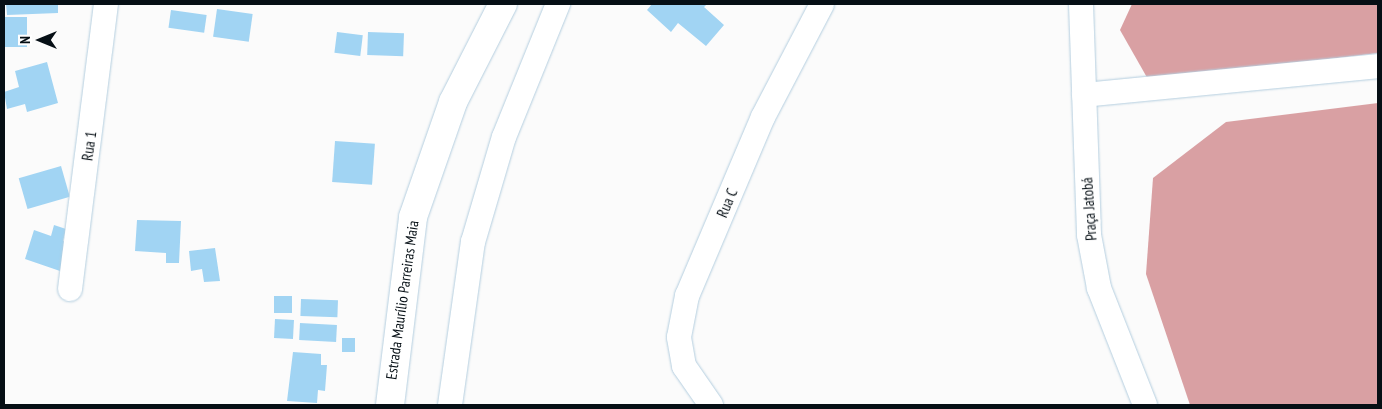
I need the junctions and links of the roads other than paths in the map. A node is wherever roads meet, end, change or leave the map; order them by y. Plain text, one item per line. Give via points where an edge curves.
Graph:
1 (106, 4) edge
2 (503, 4) edge
3 (558, 4) edge
4 (822, 4) edge
5 (1081, 4) edge
6 (1378, 66) edge
7 (1084, 95) junction
8 (70, 289) dead end
9 (390, 405) edge
10 (450, 405) edge
11 (711, 405) edge
12 (1145, 405) edge

1 - 8 street, Rua 1
2 - 9 street, Estrada Maurílio Parreiras Maia via 454,102 413,217
3 - 10 street via 504,137 473,242
4 - 11 street, Rua C via 763,118 687,296 679,337 684,366
5 - 7 street, Praça Jatobá
6 - 7 street
7 - 12 street, Praça Jatobá via 1089,235 1099,288

